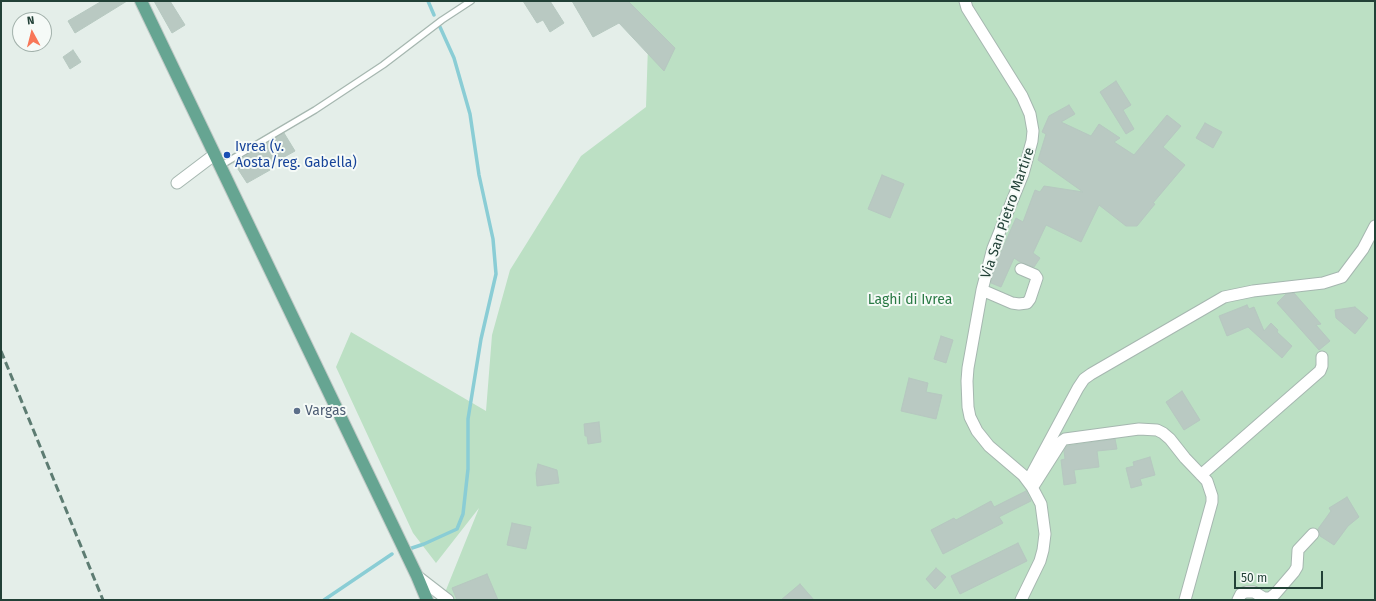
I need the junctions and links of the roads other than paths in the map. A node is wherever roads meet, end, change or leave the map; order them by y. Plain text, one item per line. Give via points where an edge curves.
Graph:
1 (141, 1) edge
2 (471, 1) edge
3 (965, 1) edge
4 (214, 155) junction
5 (220, 166) junction
6 (177, 183) dead end
7 (1375, 226) edge
8 (1021, 269) dead end
9 (982, 290) junction
10 (1322, 357) dead end
11 (1201, 476) junction
12 (1030, 484) junction
13 (1313, 534) dead end
14 (417, 576) junction
15 (427, 600) edge
16 (448, 600) edge
17 (1021, 600) edge
18 (1185, 600) edge
19 (1238, 600) edge

1 - 4 main road
2 - 5 lane via 383,65 315,110
3 - 9 street, Via San Pietro Martire via 1022,96 1030,114 1033,131 1023,174 993,248
4 - 5 main road
4 - 6 street
5 - 14 main road
7 - 12 street via 1363,249 1342,277 1323,283 1224,297 1084,379
8 - 9 street via 1037,278 1027,303 1012,303
9 - 12 street, Via San Pietro Martire via 968,368 967,393 970,417 989,446
10 - 11 street via 1320,371
11 - 12 street via 1163,433 1139,429 1065,439
11 - 18 street via 1207,481 1212,502
12 - 17 street, Via San Pietro Martire via 1041,504 1045,540 1040,561
13 - 19 street via 1298,550 1294,572 1275,594 1270,598 1264,598 1254,592 1246,592 1241,594
14 - 15 main road
14 - 16 street

